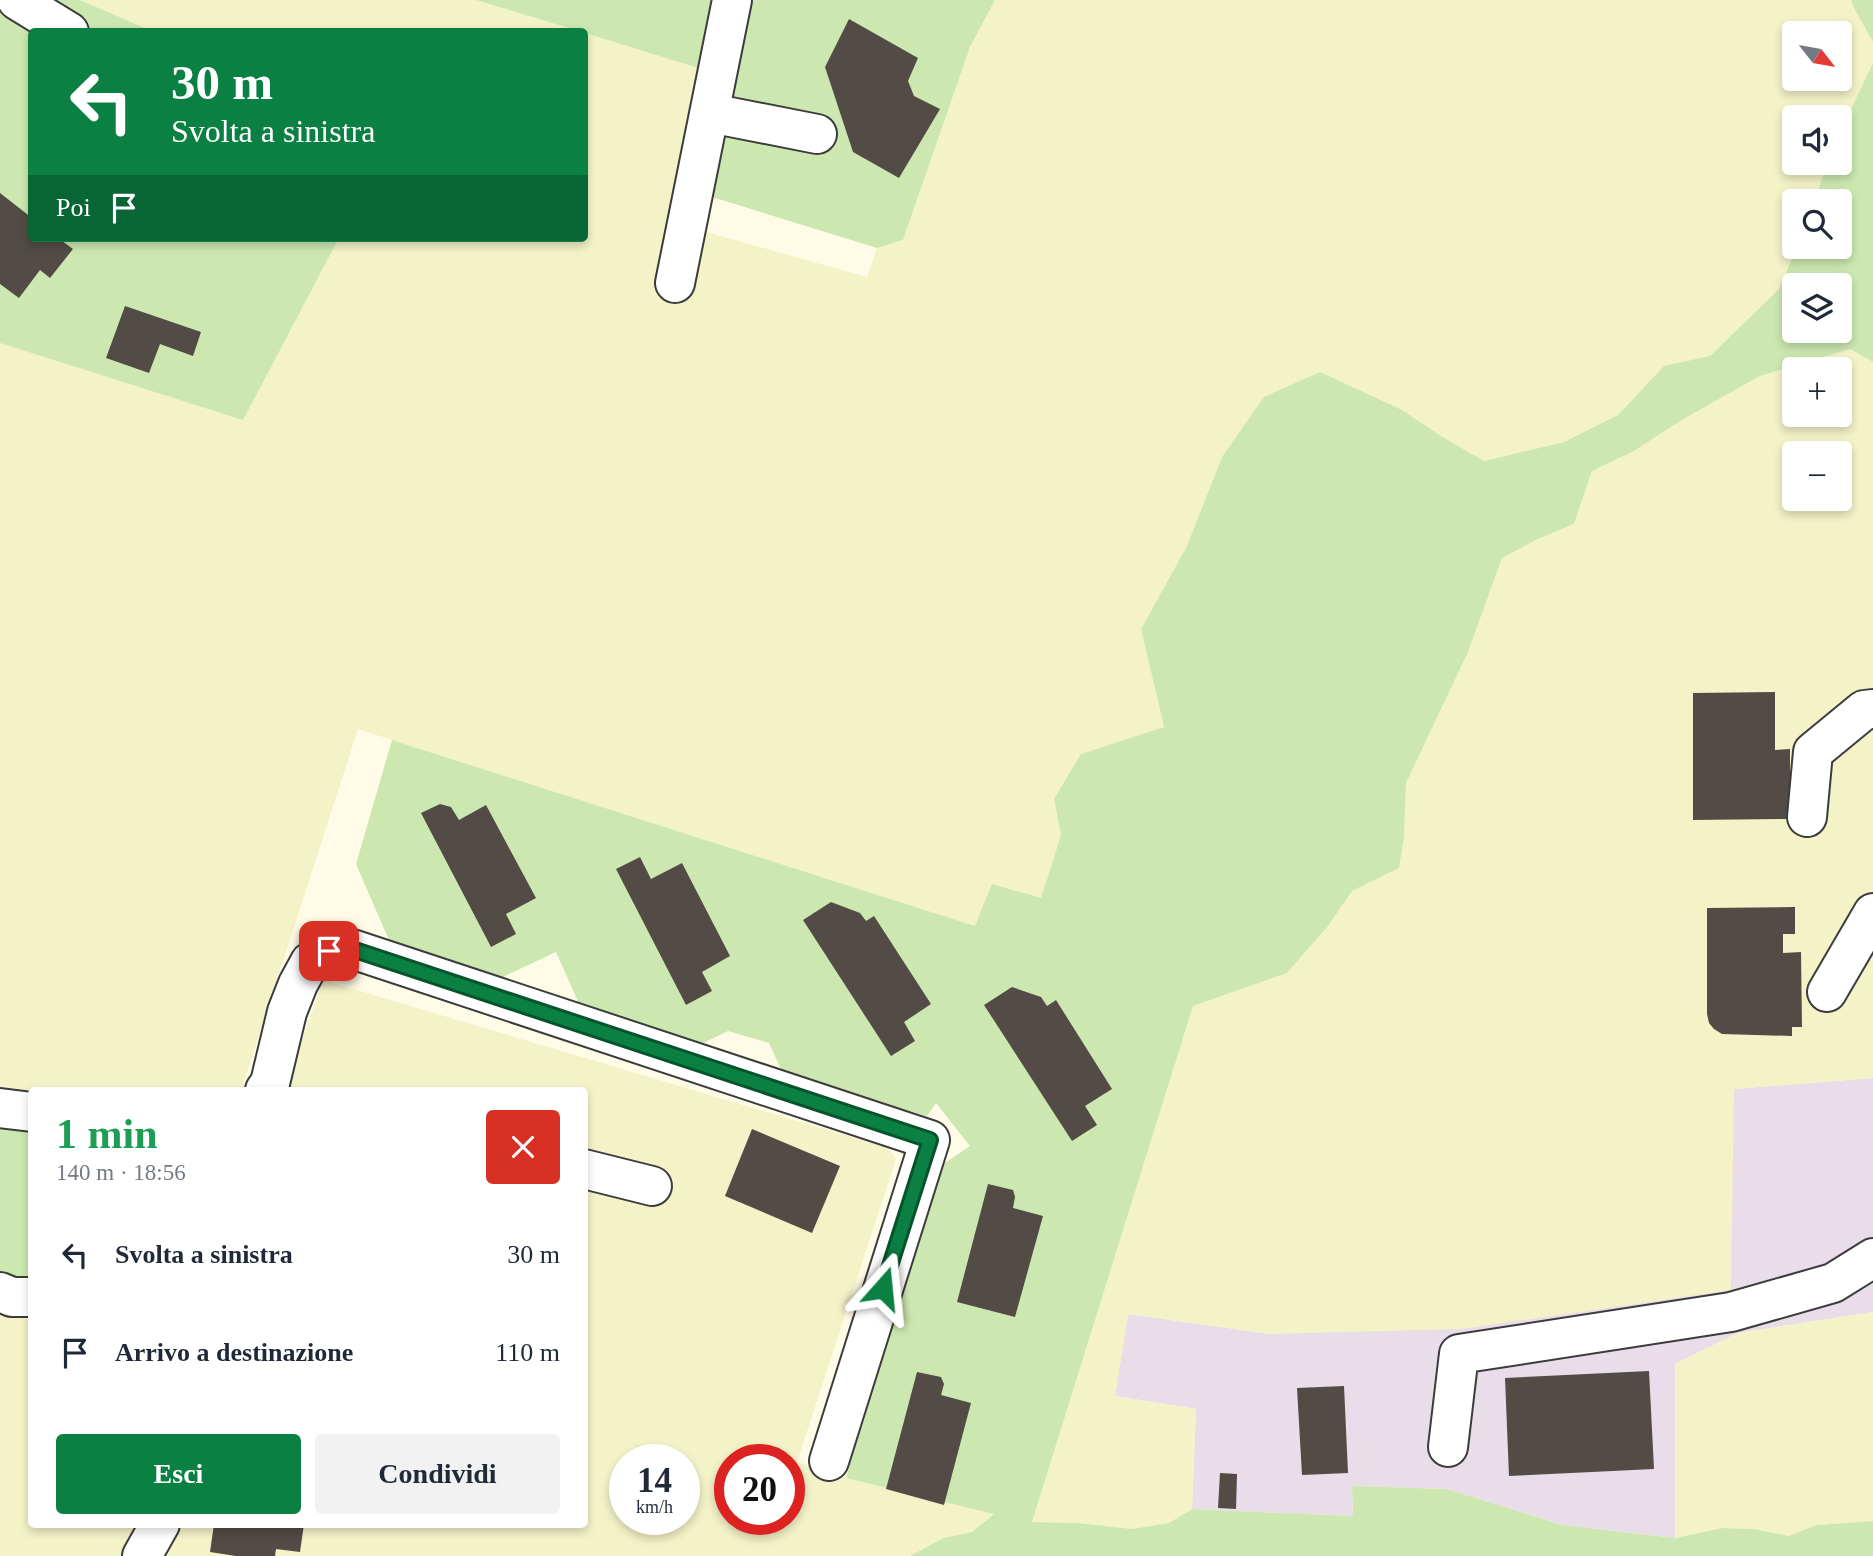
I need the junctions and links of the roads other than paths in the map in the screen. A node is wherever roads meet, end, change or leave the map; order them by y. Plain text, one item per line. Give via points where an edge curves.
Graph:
1 (17, 0) edge
2 (733, 0) edge
3 (62, 28) edge
4 (710, 113) junction
5 (817, 134) dead end
6 (676, 283) dead end
7 (1873, 709) edge
8 (1807, 817) dead end
9 (1873, 913) edge
10 (1827, 992) dead end
11 (267, 1087) edge
12 (0, 1108) edge
13 (28, 1112) edge
14 (588, 1170) edge
15 (652, 1186) dead end
16 (1873, 1258) edge
17 (0, 1292) edge
18 (28, 1297) edge
19 (1448, 1447) dead end
20 (829, 1461) dead end
21 (158, 1528) edge
22 (142, 1556) edge

1 - 3 lane
2 - 4 lane
4 - 5 lane
4 - 6 lane
7 - 8 lane via 1864,710 1813,752
9 - 10 lane
11 - 20 lane via 288,1012 310,962 329,951 352,949 930,1140
12 - 13 lane
14 - 15 lane
16 - 19 lane via 1833,1283 1731,1312 1460,1354
17 - 18 lane
21 - 22 lane

